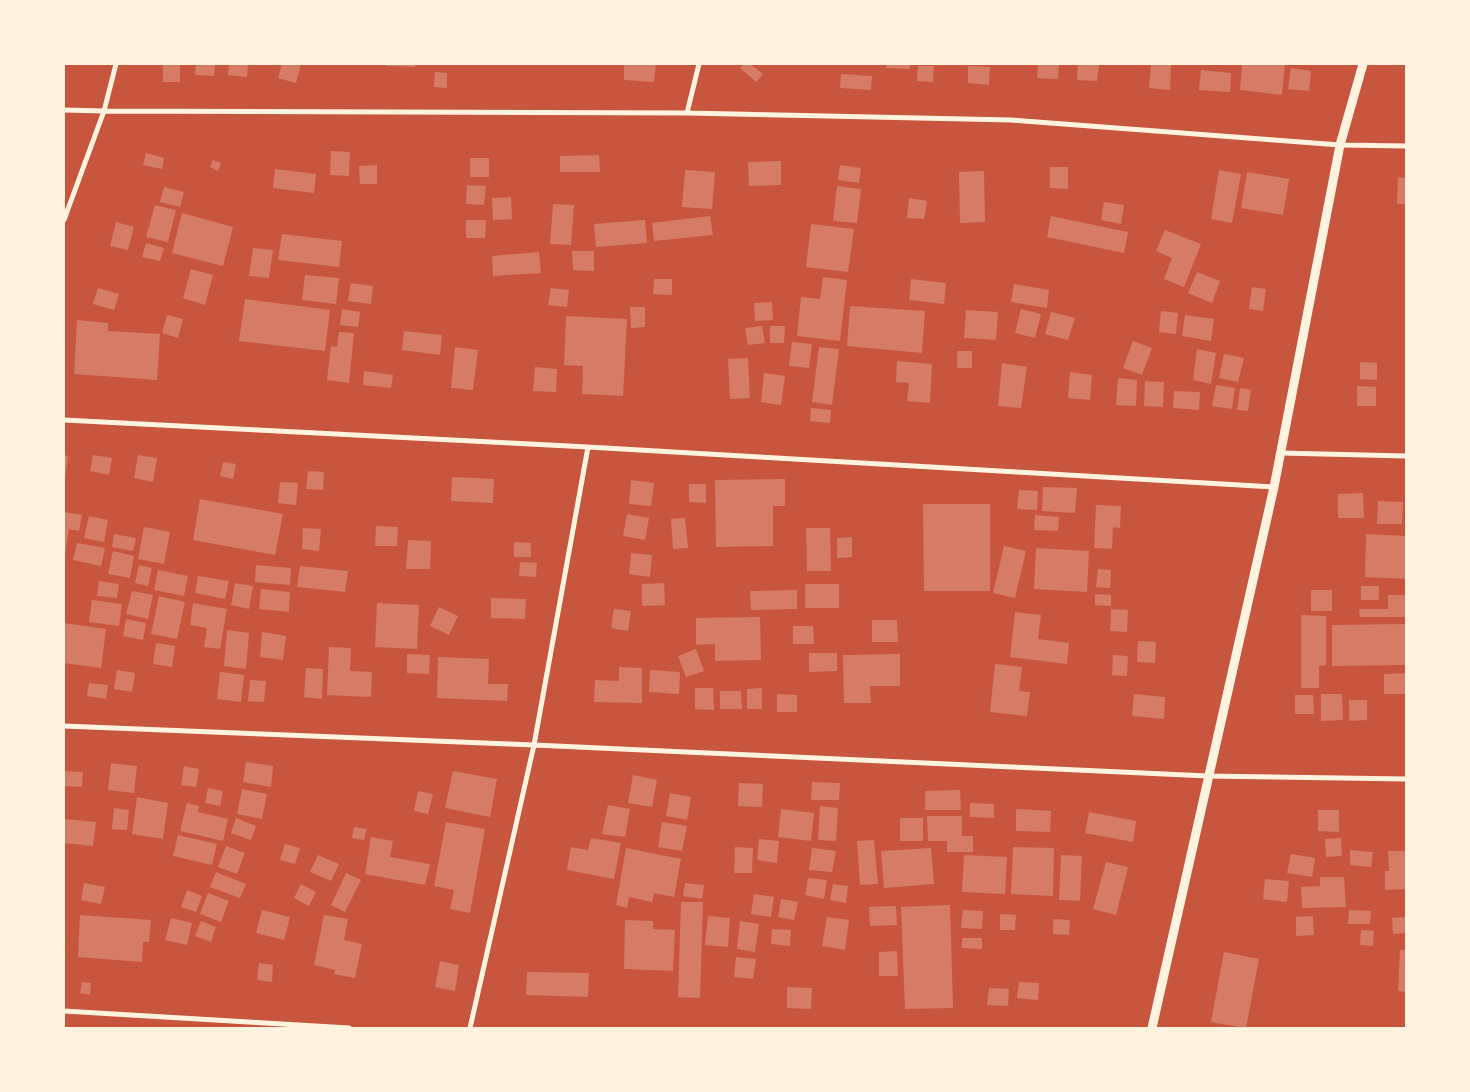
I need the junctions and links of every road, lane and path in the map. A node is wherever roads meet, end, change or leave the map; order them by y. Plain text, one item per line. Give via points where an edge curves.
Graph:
1 (116, 64) edge
2 (699, 64) edge
3 (1364, 64) edge
4 (64, 110) edge
5 (104, 111) junction
6 (687, 113) junction
7 (1340, 144) junction
8 (1406, 146) edge
9 (64, 220) edge
10 (64, 420) edge
11 (588, 447) junction
12 (1281, 452) junction
13 (1406, 456) edge
14 (1274, 486) junction
15 (64, 726) edge
16 (534, 745) junction
17 (1208, 776) junction
18 (1406, 779) edge
19 (64, 1011) edge
20 (350, 1028) edge
21 (470, 1028) edge
22 (1152, 1028) edge

1 - 5 street
2 - 6 street
3 - 7 street
4 - 5 street
5 - 6 street
5 - 9 street
6 - 7 street via 1011,120
7 - 8 street
7 - 12 street
10 - 11 street
11 - 14 street
11 - 16 street
12 - 13 street
12 - 14 street
14 - 17 street
15 - 16 street
16 - 17 street
16 - 21 street
17 - 18 street
17 - 22 street
19 - 20 street

